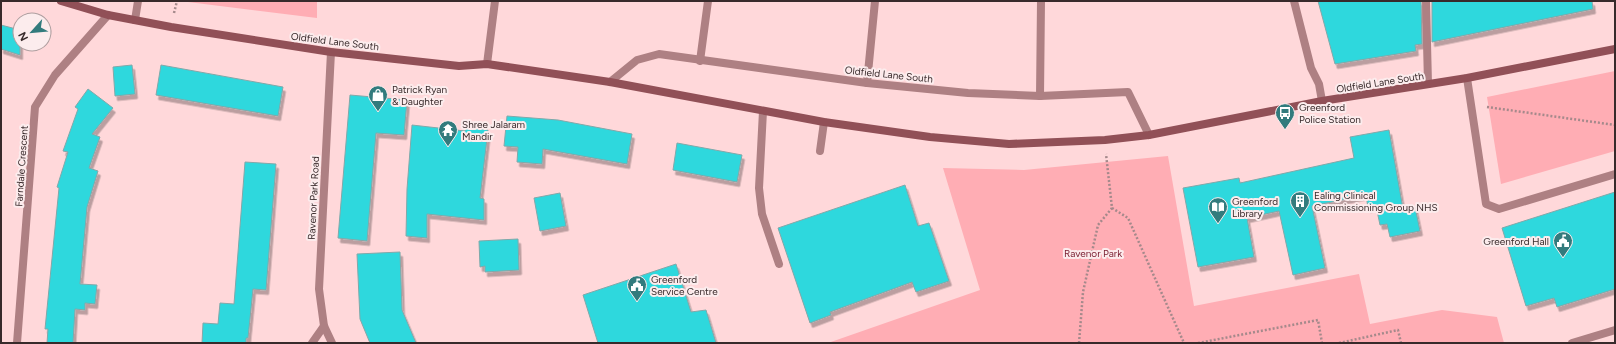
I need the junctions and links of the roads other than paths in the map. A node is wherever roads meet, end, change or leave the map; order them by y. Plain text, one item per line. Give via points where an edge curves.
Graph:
1 (61, 1) edge
2 (138, 1) edge
3 (495, 1) edge
4 (708, 1) edge
5 (875, 1) edge
6 (1041, 1) edge
7 (1294, 1) edge
8 (1426, 1) edge
9 (108, 15) junction
10 (135, 20) junction
11 (1615, 49) edge
12 (330, 52) junction
13 (700, 60) junction
14 (487, 64) junction
15 (1467, 78) junction
16 (610, 82) junction
17 (867, 83) junction
18 (1428, 84) junction
19 (1040, 96) junction
20 (1322, 101) junction
21 (762, 110) junction
22 (824, 122) junction
23 (1149, 135) junction
24 (820, 151) dead end
25 (1615, 174) edge
26 (779, 264) dead end
27 (324, 326) junction
28 (1615, 330) edge
29 (17, 343) edge
30 (312, 343) edge
31 (332, 343) edge
32 (1572, 343) edge

1 - 9 street, Oldfield Lane South
2 - 10 street
3 - 14 street
4 - 13 street
5 - 17 street
6 - 19 street
7 - 20 street
8 - 18 street
9 - 10 street, Oldfield Lane South
9 - 29 street, Farndale Crescent via 55,76 35,107
10 - 12 street, Oldfield Lane South
11 - 15 street, Oldfield Lane South
12 - 14 street, Oldfield Lane South via 459,66
12 - 27 street, Ravenor Park Road via 319,289
13 - 16 street, Oldfield Lane South via 659,54 637,60
13 - 17 street, Oldfield Lane South
14 - 16 street, Oldfield Lane South
15 - 18 street, Oldfield Lane South
15 - 25 street via 1486,204 1499,208
16 - 21 street, Oldfield Lane South
17 - 19 street, Oldfield Lane South via 968,93
18 - 20 street, Oldfield Lane South
19 - 23 street, Oldfield Lane South via 1128,92
20 - 23 street, Oldfield Lane South
21 - 22 street, Oldfield Lane South
21 - 26 street via 759,188 762,214
22 - 23 street, Oldfield Lane South via 930,137 1009,144 1104,140
22 - 24 street
27 - 30 street
27 - 31 street, Ravenor Park Road
28 - 32 street

